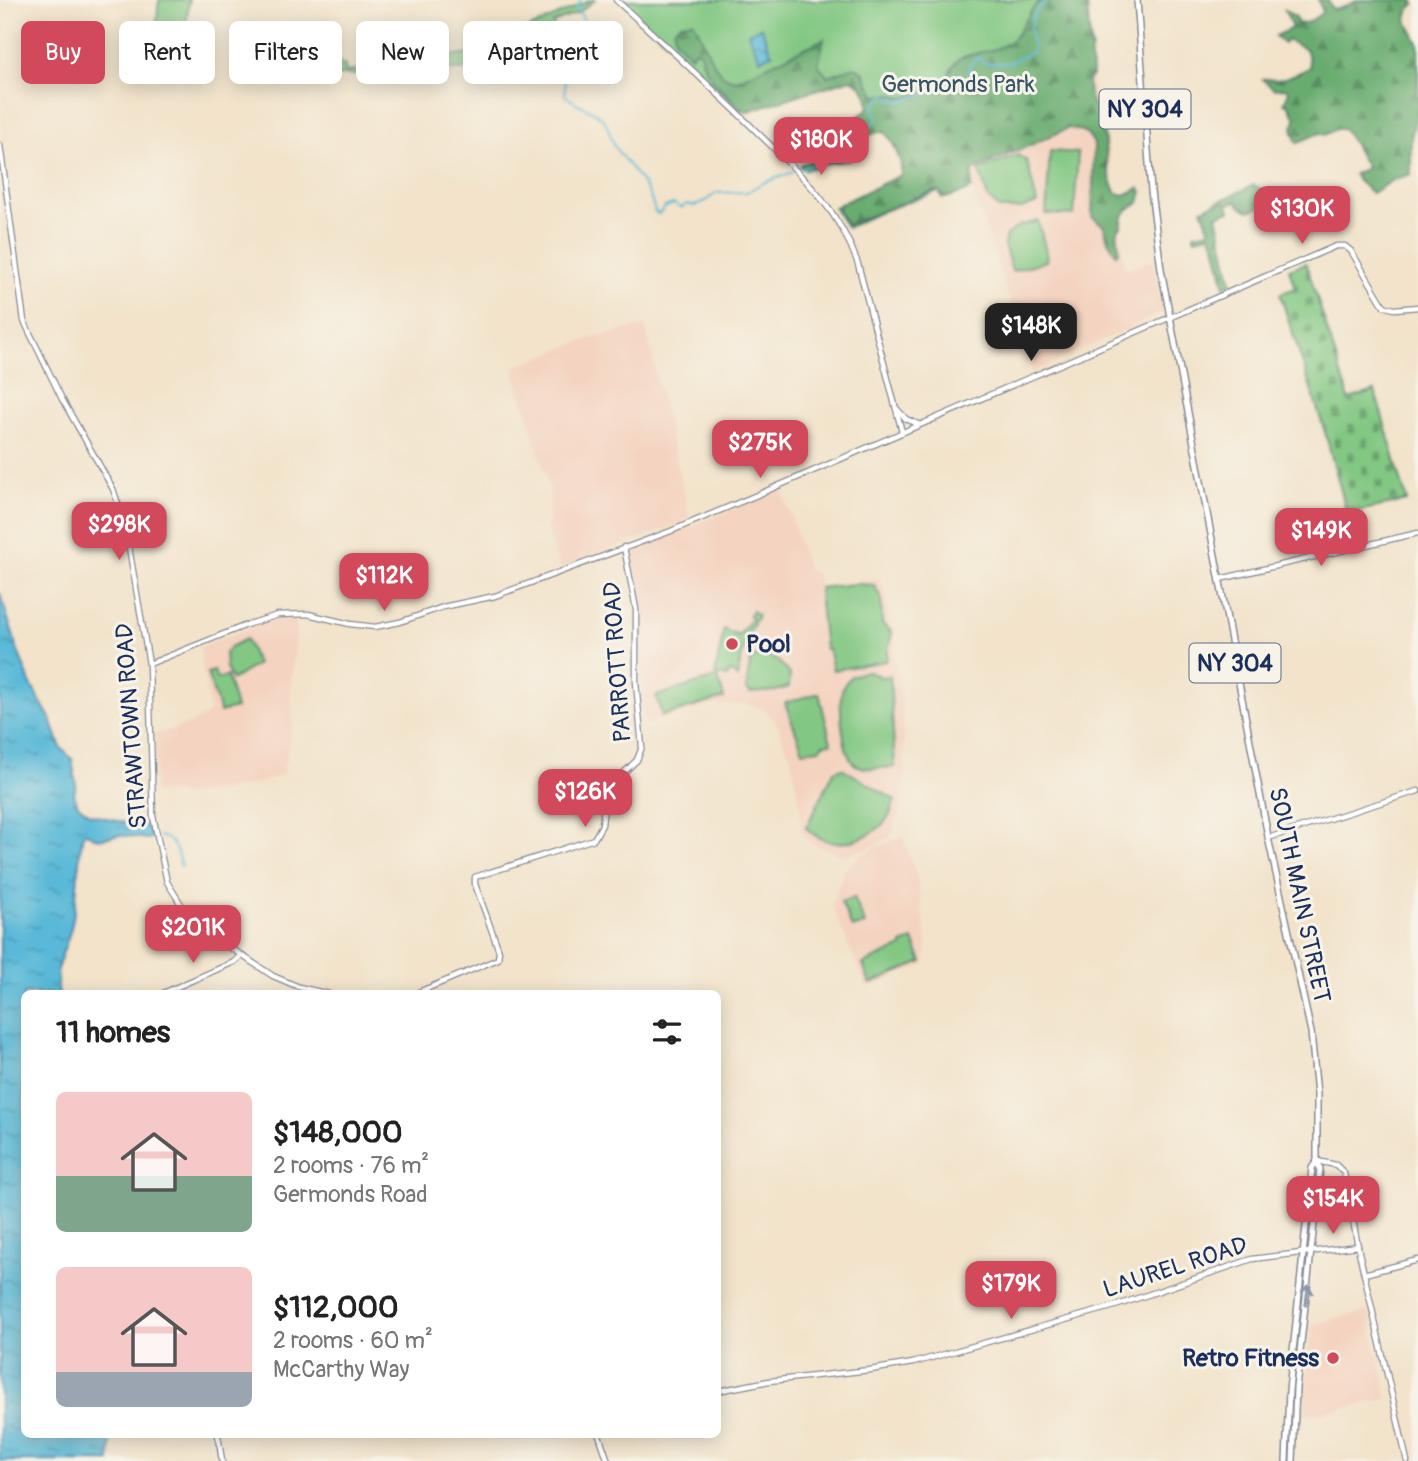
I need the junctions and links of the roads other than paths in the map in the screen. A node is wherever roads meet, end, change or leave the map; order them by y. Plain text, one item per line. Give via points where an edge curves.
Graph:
1 (616, 0) edge
2 (1137, 0) edge
3 (0, 145) edge
4 (1418, 307) edge
5 (1170, 317) junction
6 (895, 405) junction
7 (922, 423) junction
8 (902, 432) junction
9 (1418, 533) edge
10 (624, 547) junction
11 (1220, 579) junction
12 (149, 664) junction
13 (1418, 791) edge
14 (1268, 838) junction
15 (241, 956) junction
16 (170, 990) edge
17 (314, 990) edge
18 (424, 990) edge
19 (1317, 1161) junction
20 (1358, 1246) junction
21 (1312, 1251) junction
22 (1303, 1253) junction
23 (1418, 1260) edge
24 (1364, 1274) junction
25 (721, 1390) edge
26 (218, 1438) edge
27 (600, 1438) edge
28 (222, 1461) edge
29 (608, 1461) edge
30 (1286, 1461) edge
31 (1293, 1461) edge
32 (1407, 1461) edge

1 - 6 street via 803,176 830,208 857,260
2 - 5 main road, NY 304 via 1153,212
3 - 12 street, STRAWTOWN ROAD via 24,321 113,489 125,524
4 - 5 street, PARROTT ROAD via 1384,306 1351,251 1340,246
5 - 7 street, PARROTT ROAD
5 - 11 main road, SOUTH MAIN STREET / NY 304
6 - 7 street via 906,419
6 - 8 street
7 - 8 street, PARROTT ROAD
8 - 10 street, PARROTT ROAD
9 - 11 street
10 - 12 street via 498,595 387,625 278,615
10 - 18 street, PARROTT ROAD via 636,616 640,754 606,790 602,825 594,839 476,876 498,959
11 - 14 main road, SOUTH MAIN STREET / NY 304
12 - 15 street, STRAWTOWN ROAD via 152,810 165,876 175,898 194,920
13 - 14 street
14 - 19 main road, SOUTH MAIN STREET / NY 304 via 1313,1046
15 - 16 street
15 - 17 street, STRAWTOWN ROAD via 287,983
19 - 20 street via 1343,1170
19 - 21 main road, NY 304
19 - 22 main road, NY 304 via 1312,1168
20 - 21 street, LAUREL ROAD
20 - 24 street
21 - 22 street, LAUREL ROAD
31 -> 21 main road, NY 304 via 1296,1388
22 - 25 street, LAUREL ROAD via 1243,1261 1115,1306 910,1364
22 - 30 main road, NY 304
23 - 24 street
24 - 32 street
26 - 28 street
27 - 29 street

